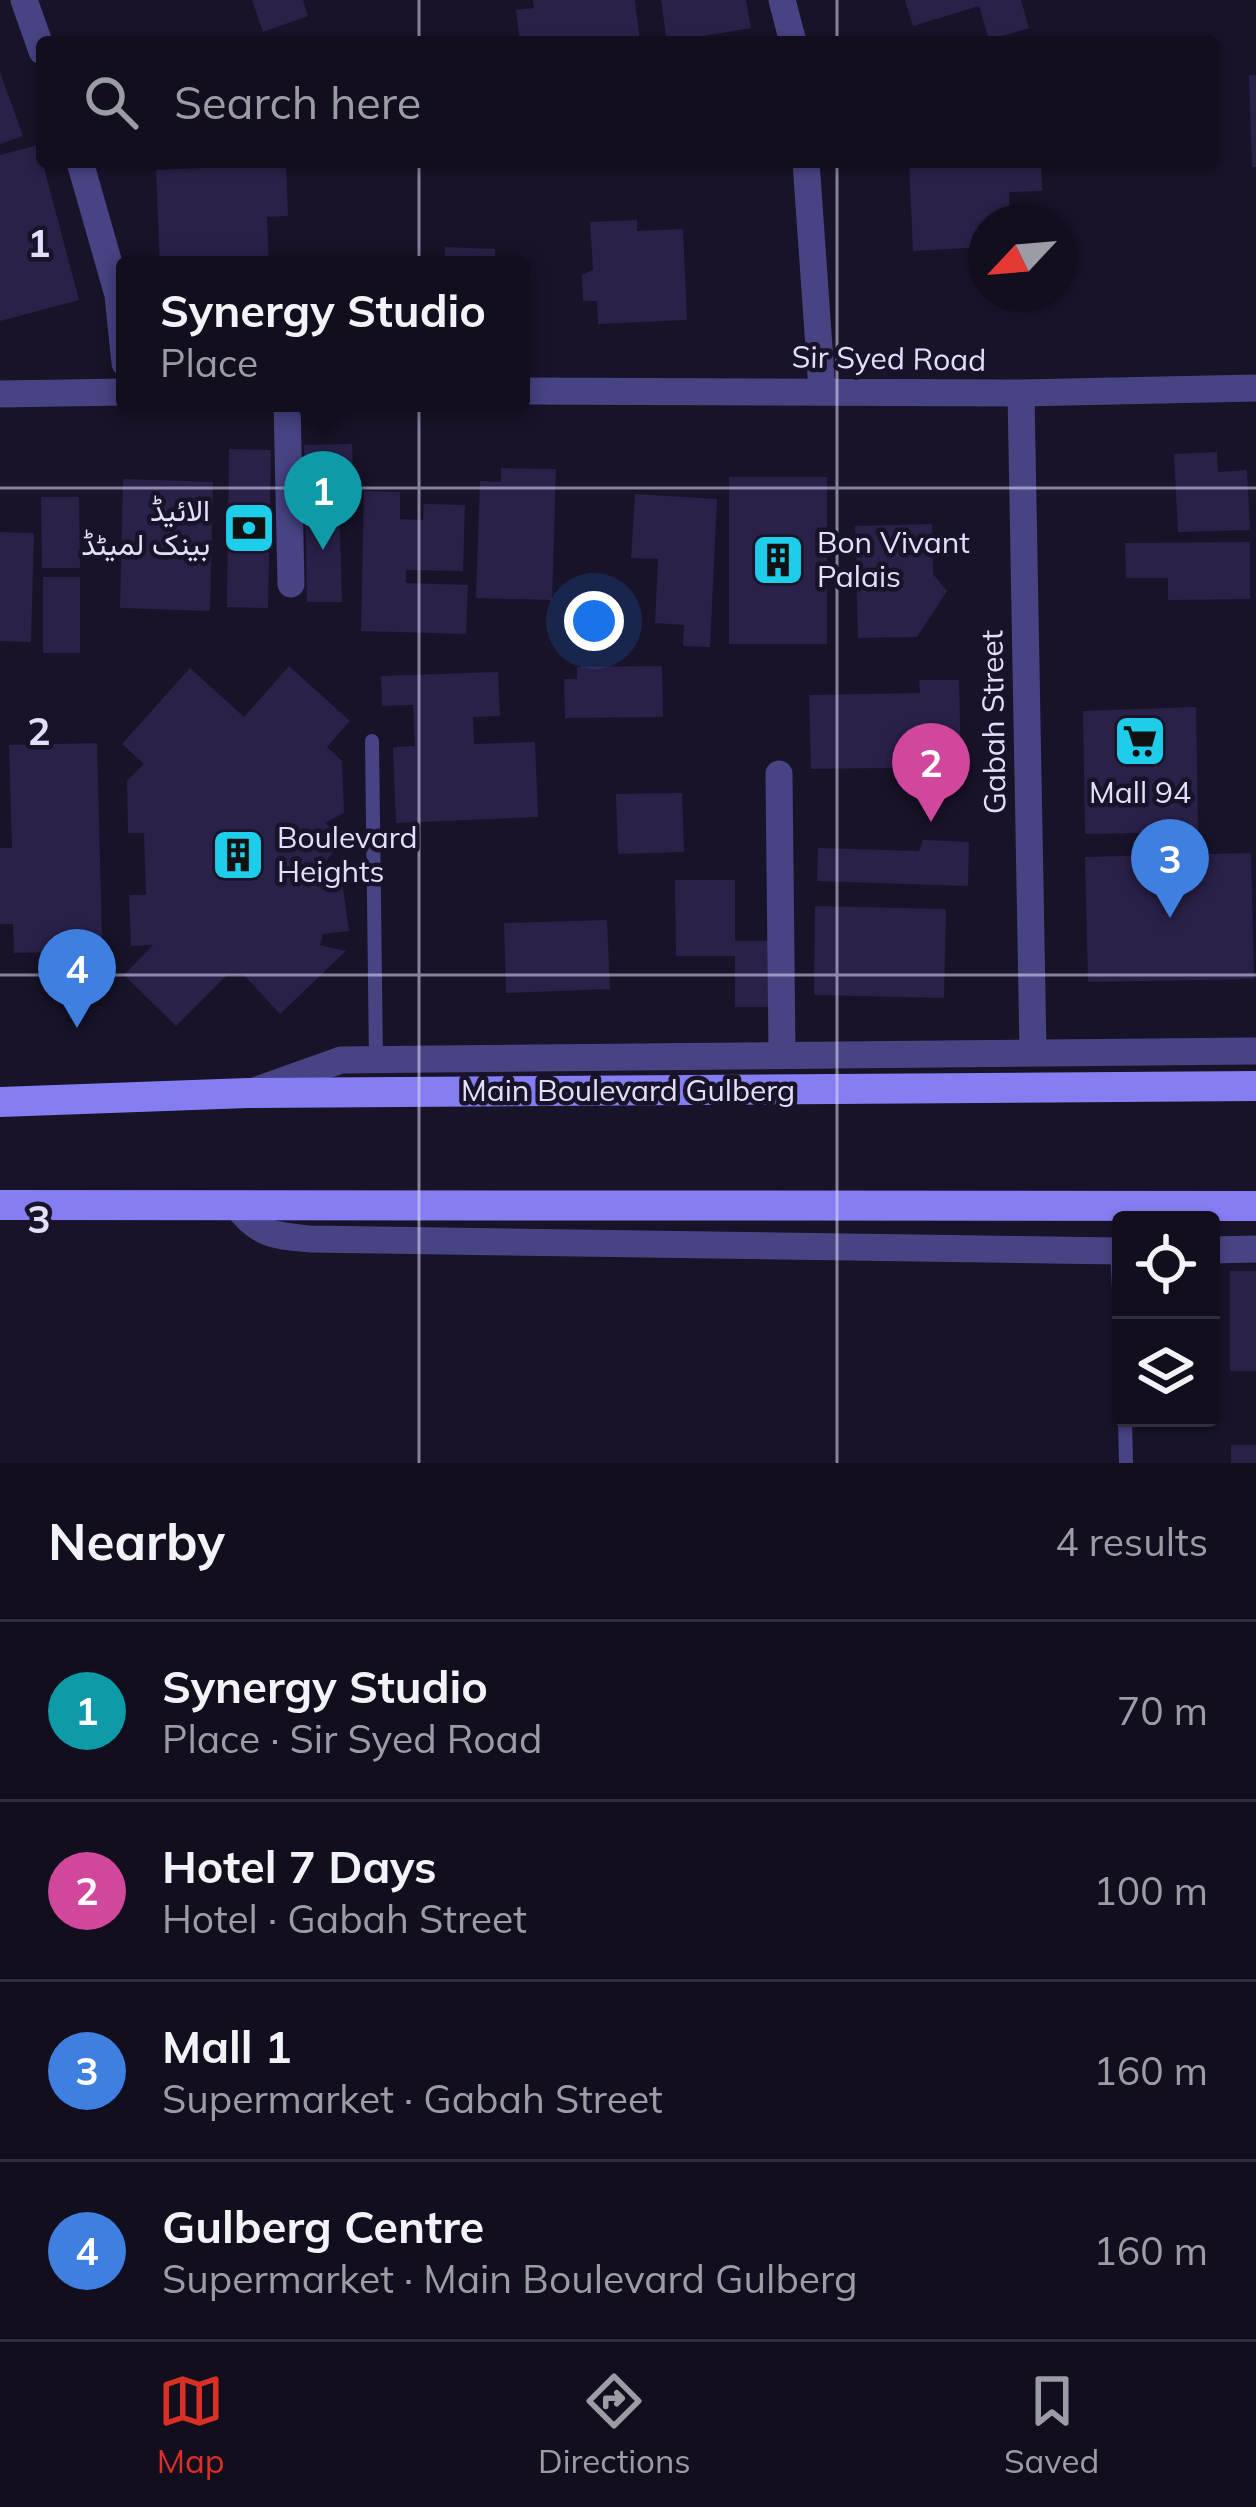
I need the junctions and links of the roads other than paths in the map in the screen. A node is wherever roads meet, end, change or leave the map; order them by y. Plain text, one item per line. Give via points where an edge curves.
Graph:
1 (24, 0) edge
2 (782, 0) edge
3 (36, 36) edge
4 (791, 36) edge
5 (82, 168) edge
6 (806, 168) edge
7 (116, 288) edge
8 (1256, 388) edge
9 (822, 390) junction
10 (530, 391) edge
11 (116, 392) edge
12 (1021, 393) junction
13 (0, 394) edge
14 (287, 412) edge
15 (290, 584) dead end
16 (372, 741) dead end
17 (779, 774) dead end
18 (1033, 1050) junction
19 (1256, 1051) edge
20 (782, 1053) junction
21 (376, 1060) junction
22 (1256, 1086) edge
23 (248, 1094) junction
24 (0, 1102) edge
25 (0, 1205) edge
26 (236, 1205) junction
27 (1256, 1206) edge
28 (1256, 1249) edge
29 (1220, 1250) edge
30 (1112, 1251) edge
31 (1125, 1427) edge
32 (1126, 1463) edge

1 - 3 street
2 - 4 street
5 - 7 street
6 - 9 street
8 - 12 street, Sir Syed Road
9 - 10 street, Sir Syed Road
9 - 12 street, Sir Syed Road
11 - 13 street
12 - 18 street, Gabah Street
14 - 15 street
16 - 21 lane
17 - 20 street
18 - 19 street
18 - 20 street
20 - 21 street
21 - 23 street via 341,1060
22 - 23 main road, Main Boulevard Gulberg
23 - 24 main road, Main Boulevard Gulberg
25 - 26 main road
26 - 27 main road
26 - 30 street via 267,1235 310,1239
28 - 29 street
31 - 32 lane

